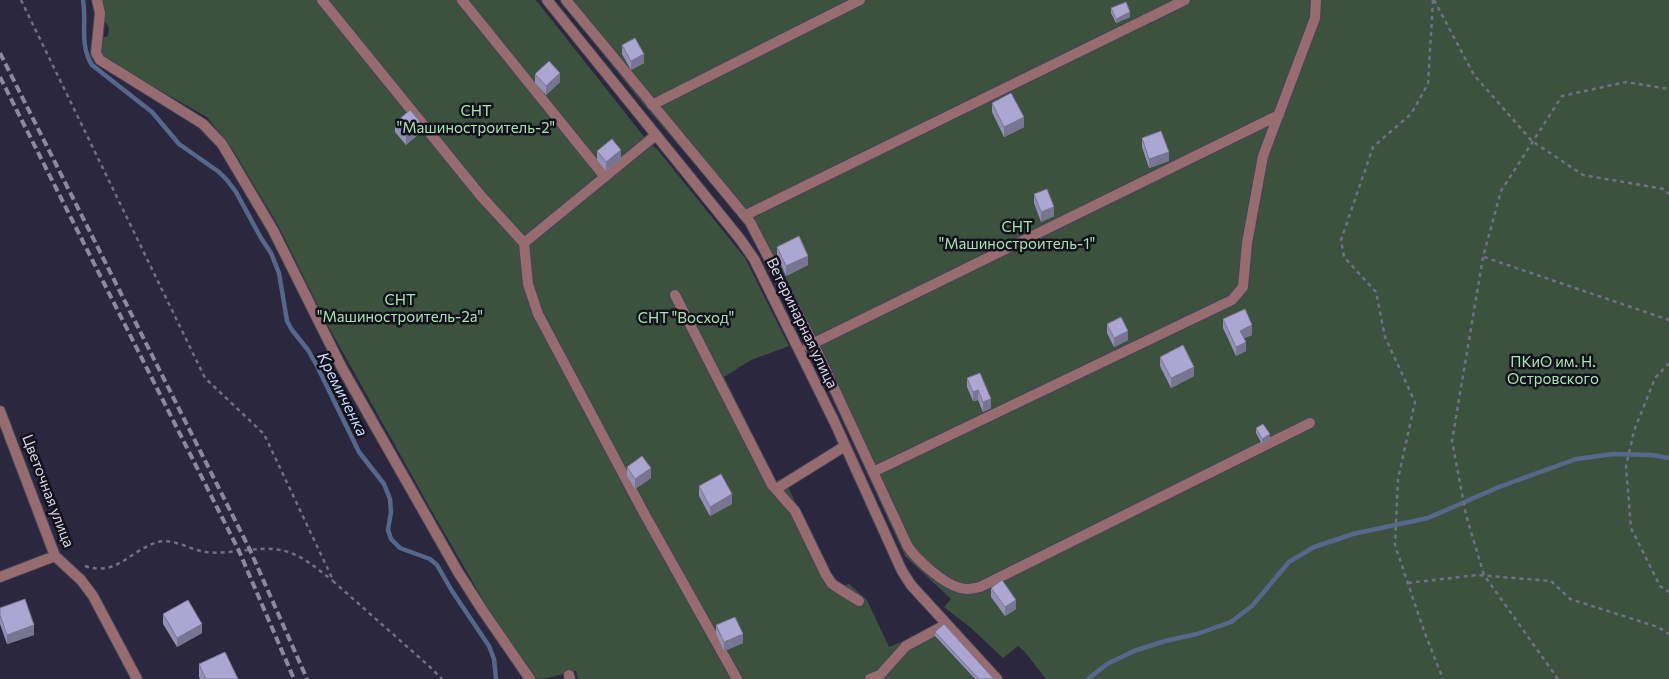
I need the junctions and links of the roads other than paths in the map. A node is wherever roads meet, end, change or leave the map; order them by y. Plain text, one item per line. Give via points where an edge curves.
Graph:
1 (97, 0) edge
2 (322, 0) edge
3 (462, 0) edge
4 (547, 0) edge
5 (566, 0) edge
6 (860, 0) edge
7 (1185, 0) edge
8 (1316, 0) edge
9 (652, 105) junction
10 (1279, 115) junction
11 (656, 135) junction
12 (605, 177) junction
13 (746, 216) junction
14 (524, 243) junction
15 (675, 295) dead end
16 (813, 343) junction
17 (799, 350) junction
18 (0, 411) edge
19 (1310, 423) dead end
20 (845, 446) junction
21 (873, 472) junction
22 (776, 489) junction
23 (55, 556) junction
24 (0, 577) edge
25 (859, 601) dead end
26 (947, 624) junction
27 (137, 679) edge
28 (530, 679) edge
29 (737, 679) edge
30 (870, 679) edge
31 (997, 679) edge

1 - 28 street via 100,18 96,53 100,60 203,124 222,144 273,230 342,368 458,572
2 - 14 street via 480,196
3 - 12 street
4 - 11 street, Ветеринарная улица
5 - 9 street
6 - 9 street
7 - 13 street
8 - 10 street via 1315,18
9 - 13 street
10 - 16 street
10 - 21 street via 1262,165 1247,243 1243,287 1232,300
11 - 12 street
11 - 17 street, Ветеринарная улица via 754,259
12 - 14 street
13 - 16 street
14 - 29 street via 528,284 538,314
15 - 22 street
16 - 17 street
16 - 21 street
17 - 20 street, Ветеринарная улица
18 - 23 street, Цветочная улица
19 - 21 street via 989,583 970,589 952,585 914,555
20 - 22 street
20 - 26 street, Ветеринарная улица via 902,572
22 - 25 street via 795,511 832,584
23 - 24 street
23 - 27 street, Цветочная улица via 93,596
26 - 30 street via 906,646 880,675
26 - 31 street, Ветеринарная улица

